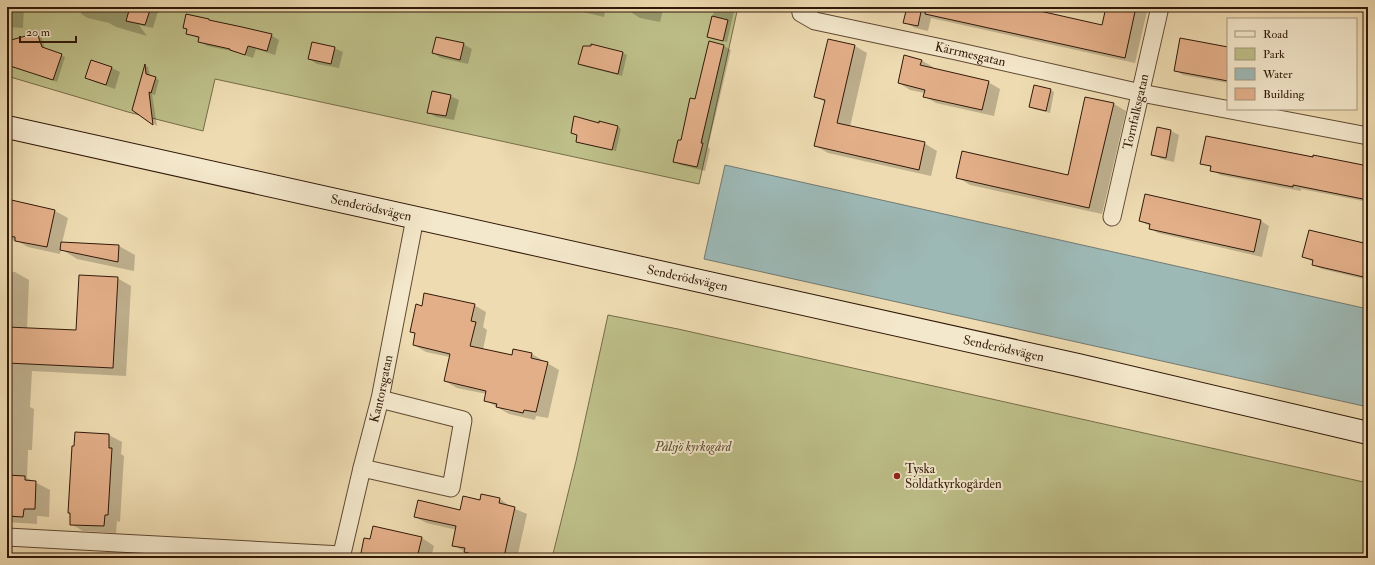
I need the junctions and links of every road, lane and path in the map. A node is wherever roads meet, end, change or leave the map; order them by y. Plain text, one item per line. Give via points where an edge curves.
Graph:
1 (1160, 7) edge
2 (801, 10) edge
3 (1141, 93) junction
4 (1227, 109) edge
5 (1231, 110) edge
6 (7, 127) edge
7 (1368, 136) edge
8 (1112, 217) dead end
9 (415, 218) junction
10 (380, 399) junction
11 (1368, 433) edge
12 (362, 468) junction
13 (7, 537) edge
14 (341, 557) edge

1 - 3 street, Tornfalksgatan
2 - 3 street, Kärrmesgatan via 815,21
3 - 4 street, Kärrmesgatan
3 - 8 street, Tornfalksgatan
5 - 7 street, Kärrmesgatan
6 - 9 street, Senderödsvägen
9 - 10 street, Kantorsgatan
9 - 11 street, Senderödsvägen via 1078,365
10 - 12 street, Kantorsgatan
10 - 12 street via 463,420 451,488
12 - 14 street, Kantorsgatan
13 - 14 street

